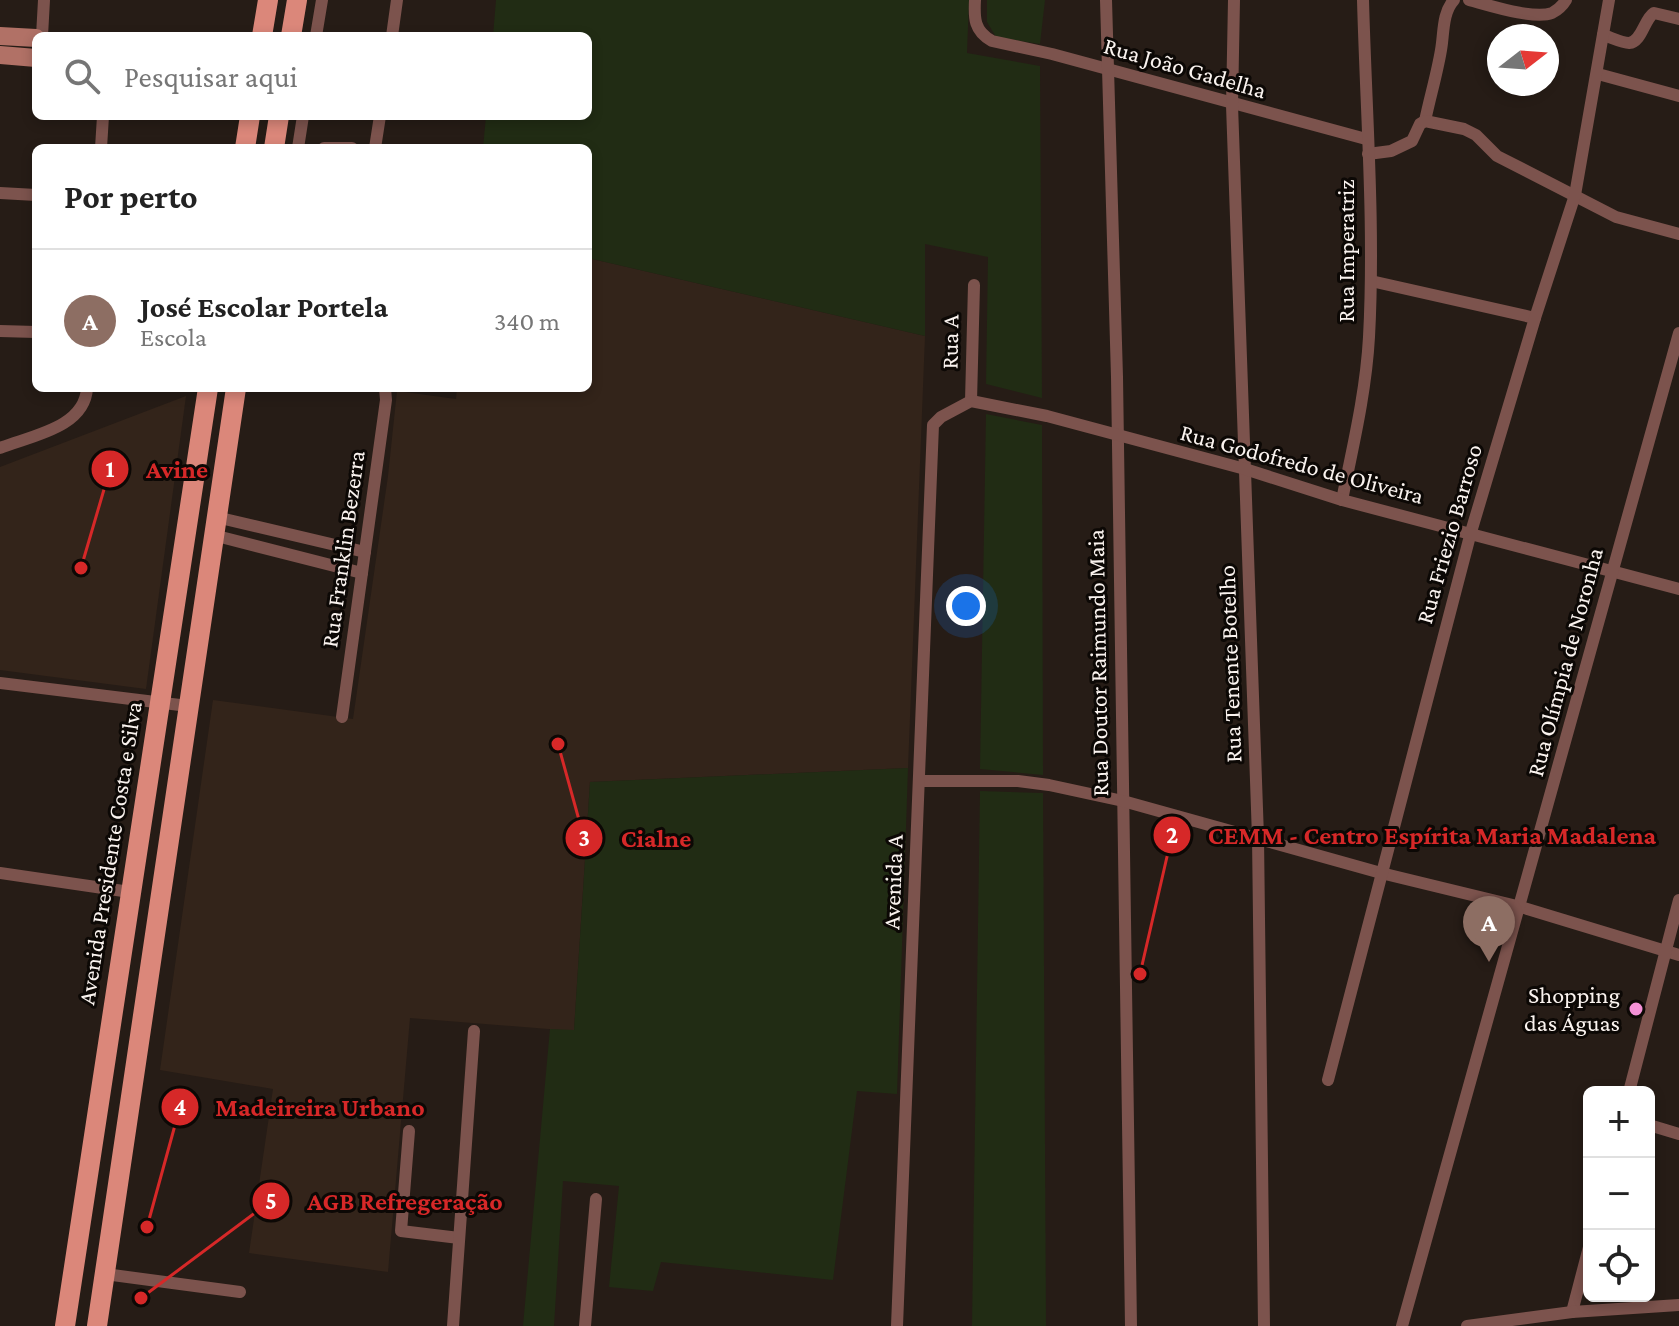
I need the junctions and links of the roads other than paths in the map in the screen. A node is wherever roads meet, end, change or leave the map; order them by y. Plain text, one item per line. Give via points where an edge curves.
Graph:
1 (44, 0) edge
2 (268, 0) edge
3 (297, 0) edge
4 (322, 0) edge
5 (397, 0) edge
6 (975, 0) edge
7 (1106, 0) edge
8 (1234, 0) edge
9 (1363, 0) edge
10 (1454, 0) edge
11 (1469, 0) edge
12 (1566, 0) edge
13 (1609, 0) edge
14 (1679, 19) edge
15 (42, 32) edge
16 (263, 32) edge
17 (292, 32) edge
18 (317, 32) edge
19 (393, 32) edge
20 (1603, 35) junction
21 (0, 36) edge
22 (32, 38) edge
23 (0, 55) edge
24 (32, 58) edge
25 (1107, 69) junction
26 (1598, 74) junction
27 (1679, 96) edge
28 (1232, 105) junction
29 (103, 120) edge
30 (249, 120) edge
31 (278, 120) edge
32 (302, 120) edge
33 (379, 120) edge
34 (1425, 121) junction
35 (1366, 139) junction
36 (101, 144) edge
37 (246, 144) edge
38 (275, 144) edge
39 (299, 144) edge
40 (376, 144) edge
41 (1368, 154) junction
42 (0, 193) edge
43 (32, 195) edge
44 (1575, 195) junction
45 (1679, 234) edge
46 (1371, 281) junction
47 (974, 285) dead end
48 (1535, 318) junction
49 (0, 331) edge
50 (32, 332) edge
51 (1679, 333) edge
52 (87, 392) edge
53 (207, 392) edge
54 (235, 392) edge
55 (385, 392) edge
56 (971, 401) junction
57 (1117, 436) junction
58 (0, 448) edge
59 (1245, 469) junction
60 (1342, 500) junction
61 (215, 526) junction
62 (1471, 532) junction
63 (365, 552) junction
64 (1612, 570) junction
65 (362, 573) junction
66 (1679, 589) edge
67 (0, 683) edge
68 (160, 702) junction
69 (188, 706) junction
70 (342, 717) dead end
71 (919, 781) junction
72 (1123, 801) junction
73 (1258, 837) junction
74 (0, 873) edge
75 (1381, 873) junction
76 (130, 892) junction
77 (1679, 900) edge
78 (1521, 907) junction
79 (1672, 953) edge
80 (474, 1031) dead end
81 (107, 1041) junction
82 (138, 1045) junction
83 (1328, 1080) dead end
84 (1631, 1086) edge
85 (1655, 1127) edge
86 (409, 1131) dead end
87 (1679, 1134) edge
88 (596, 1199) dead end
89 (459, 1238) junction
90 (1583, 1270) edge
91 (105, 1274) junction
92 (240, 1292) dead end
93 (1679, 1305) edge
94 (1572, 1312) junction
95 (65, 1326) edge
96 (97, 1326) edge
97 (453, 1326) edge
98 (585, 1326) edge
99 (897, 1326) edge
100 (1131, 1326) edge
101 (1264, 1326) edge
102 (1402, 1326) edge
103 (1467, 1326) edge
104 (1481, 1326) edge

1 - 15 street
2 - 16 main road
3 - 17 main road
4 - 18 street
5 - 19 street
6 - 25 street, Rua João Gadelha via 977,28 992,41
7 - 25 street, Rua Doutor Raimundo Maia
8 - 28 street, Rua Tenente Botelho
9 - 35 street, Rua Imperatriz
10 - 34 street via 1445,17
11 - 12 street via 1542,14 1550,14
13 - 20 street, Rua Friezio Barroso
14 - 20 street via 1654,13 1629,43
20 - 26 street, Rua Friezio Barroso
21 - 22 street
23 - 24 street
25 - 28 street, Rua João Gadelha
25 - 57 street, Rua Doutor Raimundo Maia
26 - 27 street
26 - 44 street, Rua Friezio Barroso
28 - 35 street, Rua João Gadelha
28 - 59 street, Rua Tenente Botelho
29 - 36 street
30 - 37 main road
31 - 38 main road
32 - 39 street
33 - 40 street
34 - 41 street via 1412,141
34 - 44 street via 1476,135 1497,156
35 - 41 street, Rua Imperatriz
41 - 46 street, Rua Imperatriz
42 - 43 street
44 - 45 street via 1616,217
44 - 48 street, Rua Friezio Barroso
46 - 48 street
46 - 60 street, Rua Imperatriz via 1366,372
47 - 56 street, Rua A
48 - 62 street, Rua Friezio Barroso
49 - 50 street
51 - 64 street, Rua Olímpia de Noronha
52 - 58 street via 76,414 60,426
53 - 68 main road, Avenida Presidente Costa e Silva
54 - 61 main road
55 - 63 street, Rua Franklin Bezerra
56 - 57 street, Rua Godofredo de Oliveira
56 - 71 street, Avenida A via 933,425
57 - 59 street, Rua Godofredo de Oliveira
57 - 72 street, Rua Doutor Raimundo Maia
59 - 60 street, Rua Godofredo de Oliveira
59 - 73 street, Rua Tenente Botelho
60 - 62 street, Rua Godofredo de Oliveira
61 - 63 street
61 - 65 street
61 - 69 main road
62 - 64 street, Rua Godofredo de Oliveira
62 - 75 street, Rua Friezio Barroso
63 - 65 street, Rua Franklin Bezerra
64 - 66 street, Rua Godofredo de Oliveira
64 - 78 street, Rua Olímpia de Noronha
65 - 70 street, Rua Franklin Bezerra
67 - 68 street
68 - 69 street
68 - 76 main road, Avenida Presidente Costa e Silva
69 - 82 main road
71 - 72 street via 1018,781
71 - 99 street, Avenida A
72 - 73 street
72 - 100 street, Rua Doutor Raimundo Maia
73 - 75 street
73 - 101 street, Rua Tenente Botelho
74 - 76 street
75 - 78 street
75 - 83 street, Rua Friezio Barroso
76 - 81 main road, Avenida Presidente Costa e Silva
77 - 79 street
78 - 79 street
78 - 102 street, Rua Olímpia de Noronha
79 - 84 street
80 - 89 street
81 - 82 main road
81 - 95 main road, Avenida Presidente Costa e Silva
82 - 91 main road
85 - 87 street
86 - 89 street via 401,1231
88 - 98 street
89 - 97 street
90 - 94 street
91 - 92 street
91 - 96 main road
93 - 94 street
94 - 104 street
103 - 104 street

